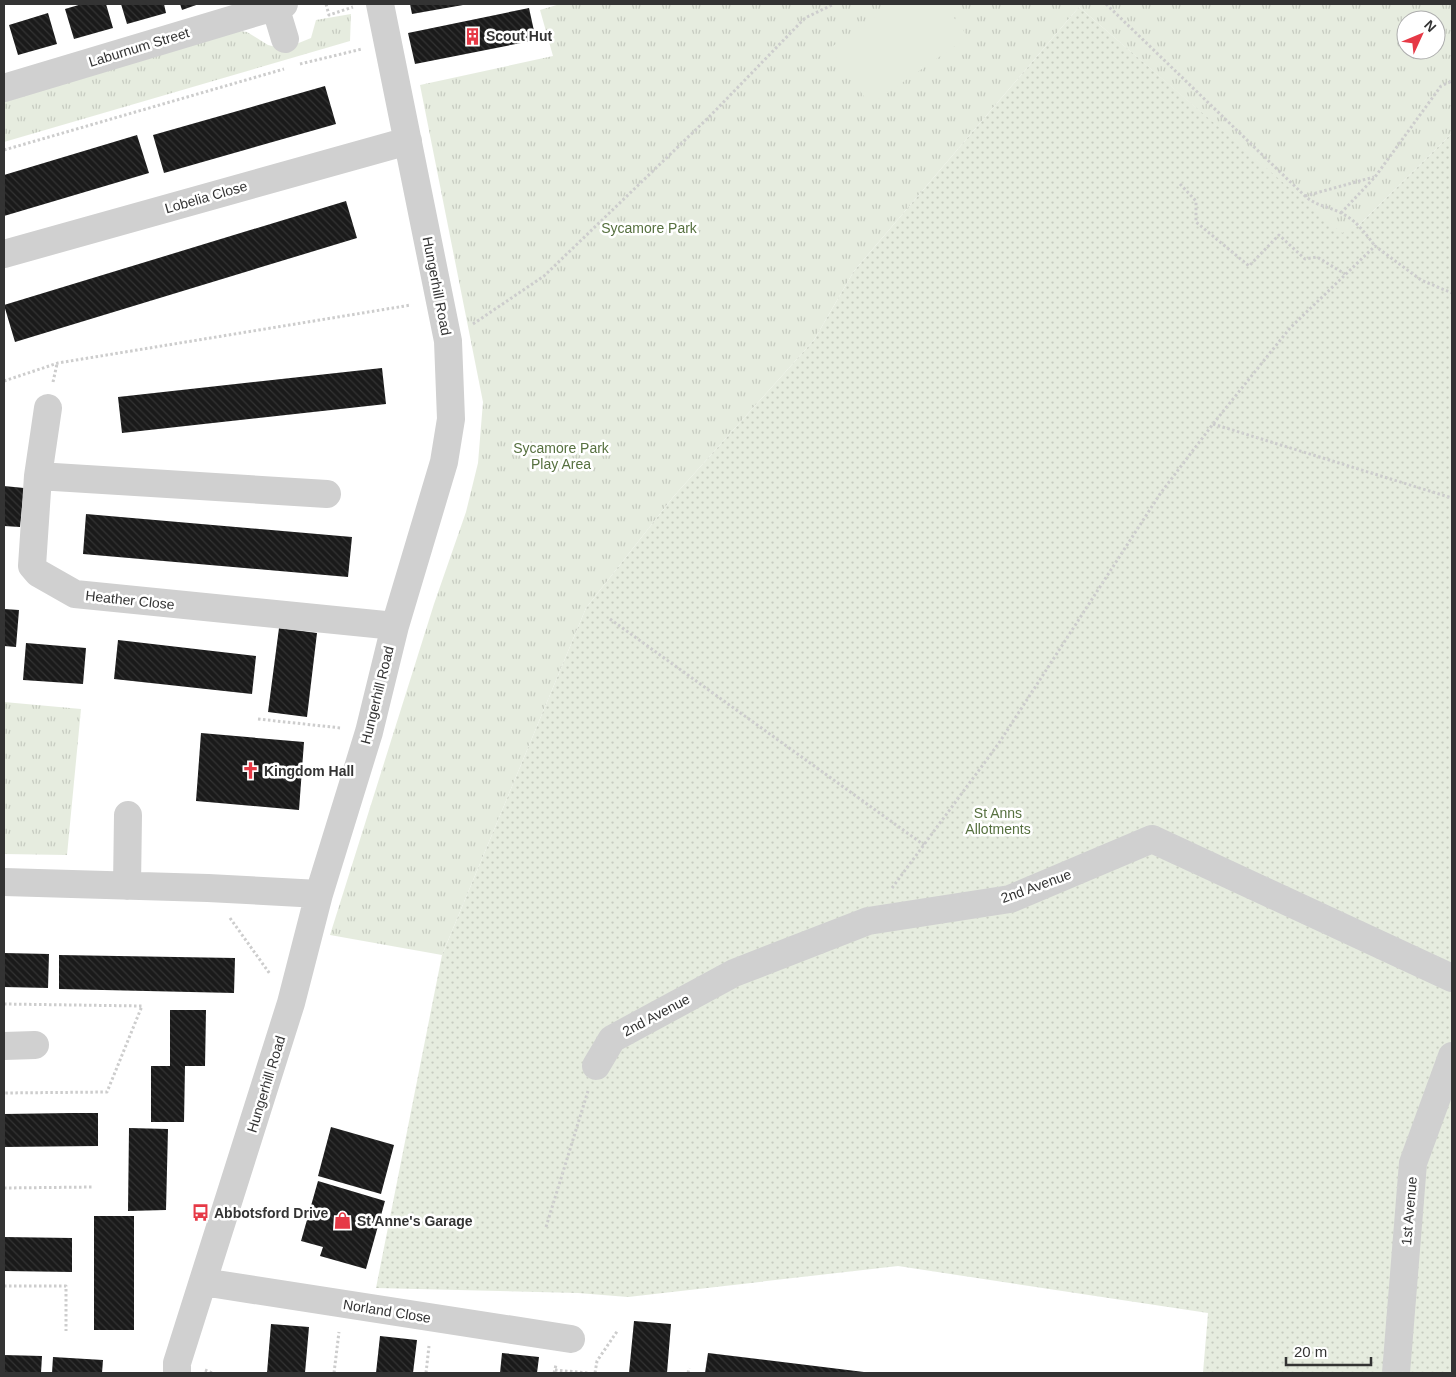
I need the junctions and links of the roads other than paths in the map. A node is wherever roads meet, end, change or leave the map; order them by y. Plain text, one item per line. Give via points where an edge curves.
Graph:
1 (380, 4) edge
2 (280, 5) edge
3 (285, 39) dead end
4 (4, 88) edge
5 (408, 141) junction
6 (4, 254) edge
7 (48, 408) dead end
8 (38, 476) junction
9 (327, 494) dead end
10 (395, 626) junction
11 (128, 815) dead end
12 (4, 882) edge
13 (127, 886) junction
14 (319, 894) junction
15 (1452, 978) edge
16 (4, 1046) edge
17 (35, 1046) dead end
18 (1452, 1056) edge
19 (596, 1066) road end
20 (203, 1282) junction
21 (571, 1339) dead end
22 (177, 1373) edge
23 (1396, 1373) edge

1 - 5 street, Hungerhill Road
2 - 3 street, Laburnum Street
2 - 4 street, Laburnum Street
5 - 6 street, Lobelia Close
5 - 10 street, Hungerhill Road via 448,341 451,419 444,462
7 - 8 street, Heather Close
8 - 9 street
8 - 10 street, Heather Close via 32,566 38,573 75,594
10 - 14 street, Hungerhill Road via 369,732
11 - 13 street
12 - 13 street
13 - 14 street
14 - 20 street, Hungerhill Road via 291,1003
15 - 19 street, 2nd Avenue via 1152,839 1010,898 868,921 734,972 612,1039
16 - 17 street
18 - 23 street, 1st Avenue via 1413,1162
20 - 21 street, Norland Close
20 - 22 street, Hungerhill Road via 177,1363

